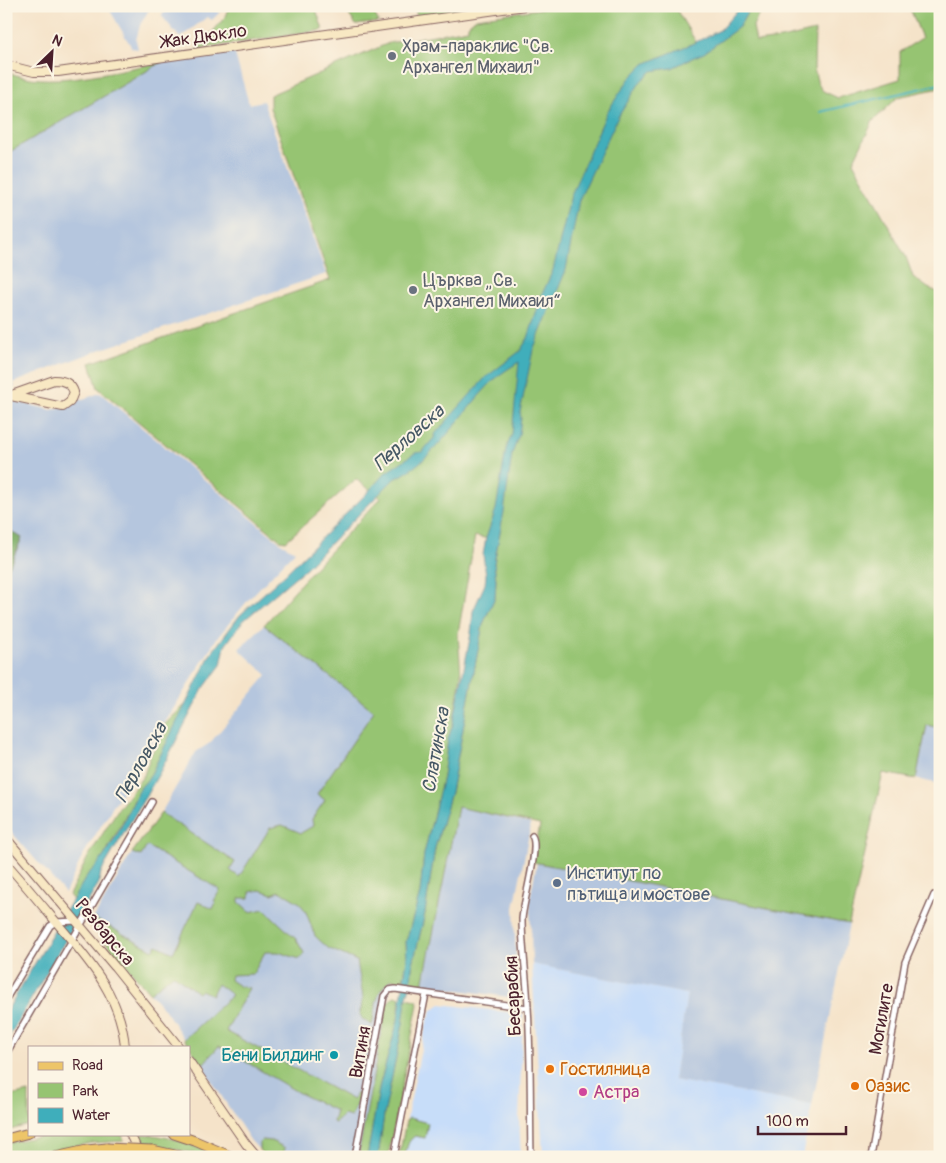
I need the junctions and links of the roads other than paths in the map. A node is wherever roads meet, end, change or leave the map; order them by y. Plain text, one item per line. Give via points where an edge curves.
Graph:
1 (525, 6) edge
2 (6, 65) edge
3 (9, 396) edge
4 (152, 802) dead end
5 (532, 836) dead end
6 (6, 838) edge
7 (6, 863) edge
8 (940, 896) edge
9 (56, 922) junction
10 (78, 924) junction
11 (72, 940) junction
12 (426, 994) junction
13 (6, 1000) edge
14 (528, 1008) junction
15 (124, 1046) edge
16 (178, 1046) edge
17 (6, 1054) edge
18 (190, 1062) edge
19 (28, 1133) edge
20 (131, 1136) edge
21 (180, 1136) edge
22 (6, 1139) edge
23 (55, 1157) edge
24 (141, 1157) edge
25 (184, 1157) edge
26 (232, 1157) edge
27 (257, 1157) edge
28 (356, 1157) edge
29 (394, 1157) edge
30 (531, 1157) edge
31 (870, 1157) edge

1 - 2 street, Жак Дюкло via 58,72 34,72
3 - 3 street via 62,407 70,402 74,392 69,384 59,380
4 - 10 street
5 - 14 street, Бесарабия via 535,840 522,920
6 - 10 street, Резбарска
7 - 9 street, Резбарска
8 - 31 street, Могилите via 934,895 906,962
9 - 10 street
9 - 11 street, Резбарска
9 - 13 street via 50,926
10 - 11 street
10 - 16 street, Резбарска
11 - 15 street, Резбарска via 112,996 120,1017
11 - 17 street
12 - 14 street, Витиня
12 - 28 street, Витиня via 395,989 384,996
12 - 29 street
14 - 30 street, Бесарабия
18 - 27 street
19 - 22 main road
20 - 24 street
21 - 26 main road
23 - 25 main road, bridge via 107,1148 152,1150

